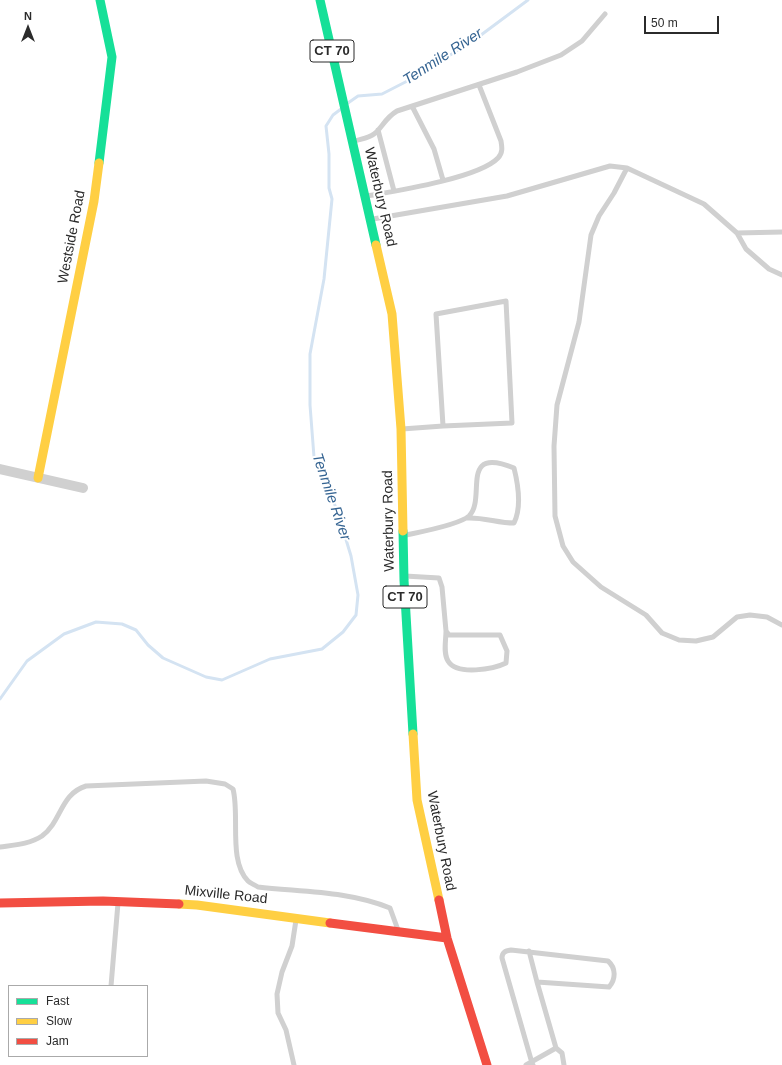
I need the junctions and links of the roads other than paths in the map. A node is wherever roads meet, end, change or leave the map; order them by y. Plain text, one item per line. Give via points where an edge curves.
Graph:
1 (100, 0) edge
2 (320, 0) edge
3 (606, 14) dead end
4 (479, 85) junction
5 (412, 106) junction
6 (378, 130) junction
7 (353, 142) junction
8 (627, 168) junction
9 (443, 180) junction
10 (394, 191) junction
11 (365, 196) junction
12 (370, 219) junction
13 (782, 232) edge
14 (737, 233) junction
15 (782, 275) edge
16 (443, 426) junction
17 (401, 429) junction
18 (0, 469) edge
19 (38, 478) junction
20 (82, 488) dead end
21 (467, 518) junction
22 (403, 535) junction
23 (404, 576) junction
24 (782, 625) edge
25 (446, 630) junction
26 (0, 847) edge
27 (118, 902) junction
28 (0, 903) edge
29 (296, 918) junction
30 (398, 931) junction
31 (447, 938) junction
32 (529, 951) junction
33 (537, 982) junction
34 (111, 985) edge
35 (556, 1048) junction
36 (533, 1064) edge
37 (294, 1065) edge
38 (487, 1065) edge
39 (526, 1065) edge
40 (564, 1065) edge

1 - 19 main road, Westside Road via 112,57 94,201
2 - 7 main road, Waterbury Road / CT 70
3 - 4 lane via 582,41 561,54
4 - 5 lane
4 - 9 lane via 501,141 499,157 468,174
5 - 6 lane via 387,117
5 - 9 lane via 434,149
6 - 7 lane
6 - 10 lane
7 - 11 main road, Waterbury Road / CT 70
8 - 12 lane via 610,166 507,196
8 - 14 lane via 704,204
8 - 24 lane via 591,235 579,322 557,405 554,446 555,516 563,546 573,562 601,587 646,615 662,633 679,640 696,641 713,637 737,617 750,615 767,618
9 - 10 lane
10 - 11 lane
11 - 12 main road, Waterbury Road / CT 70
12 - 17 main road, Waterbury Road / CT 70 via 392,314
13 - 14 lane
14 - 15 lane via 746,249 769,269
16 - 16 lane via 436,314 506,301 512,423
16 - 17 lane
17 - 22 main road, Waterbury Road / CT 70
18 - 19 street
19 - 20 street
21 - 21 lane via 472,513 480,467 483,464 496,463 514,468 518,515 514,523
21 - 22 lane via 430,530
22 - 23 main road, Waterbury Road / CT 70
23 - 25 lane via 439,578
23 - 31 main road, Waterbury Road / CT 70 via 417,800
25 - 25 lane via 449,635 500,635 508,651 506,663 497,668 455,668 448,661
26 - 30 lane via 28,843 42,836 69,794 78,788 206,781 225,784 233,789 236,800 238,858 241,872 248,881 258,887 374,901 390,908
27 - 28 main road, Mixville Road
27 - 29 main road, Mixville Road via 197,905
27 - 34 lane
29 - 30 main road, Mixville Road
29 - 37 lane via 292,946 277,994 278,1013 286,1030
30 - 31 main road, Mixville Road
31 - 38 main road, Waterbury Road / CT 70
32 - 33 lane
32 - 33 lane via 608,961 614,970 612,984 606,988
32 - 36 lane via 505,951 502,958
33 - 35 lane
35 - 36 lane
35 - 40 lane via 562,1053
36 - 39 lane

